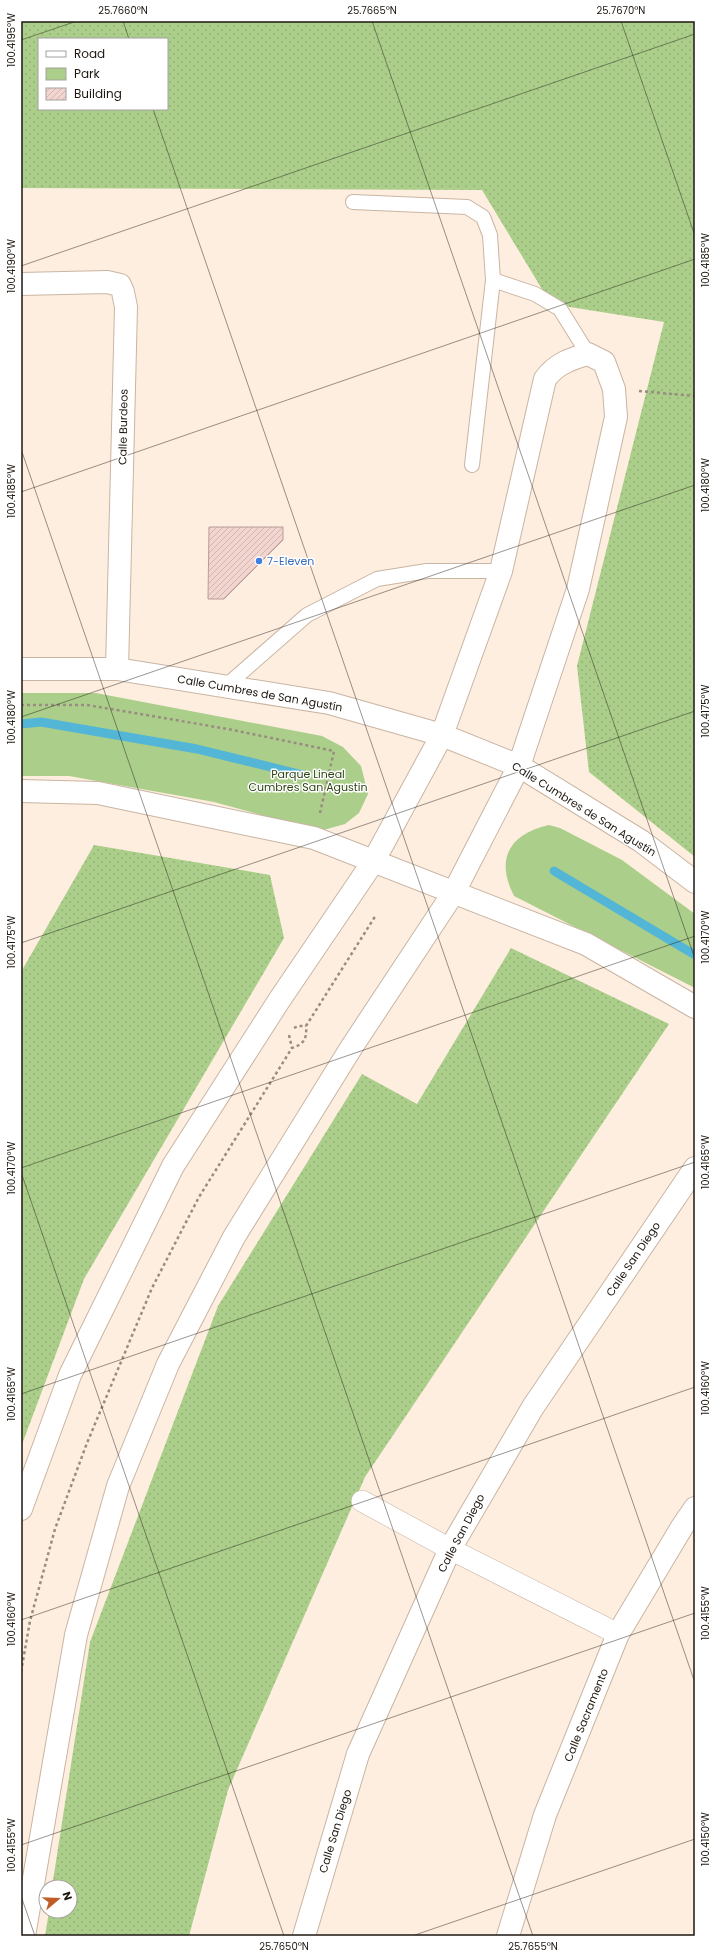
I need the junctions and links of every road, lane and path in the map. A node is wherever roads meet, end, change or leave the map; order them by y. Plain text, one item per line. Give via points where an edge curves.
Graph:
1 (353, 202) dead end
2 (494, 280) junction
3 (21, 284) edge
4 (588, 354) junction
5 (614, 389) junction
6 (695, 396) edge
7 (472, 465) dead end
8 (501, 571) junction
9 (21, 669) edge
10 (117, 669) junction
11 (226, 686) junction
12 (21, 705) edge
13 (442, 735) junction
14 (519, 766) junction
15 (21, 791) edge
16 (314, 838) junction
17 (373, 862) junction
18 (695, 882) edge
19 (454, 892) junction
20 (376, 915) dead end
21 (695, 1007) edge
22 (306, 1026) junction
23 (292, 1048) junction
24 (695, 1168) edge
25 (362, 1501) dead end
26 (695, 1508) edge
27 (21, 1509) edge
28 (450, 1549) junction
29 (618, 1634) junction
30 (21, 1672) edge
31 (24, 1936) edge
32 (304, 1936) edge
33 (508, 1936) edge

1 - 2 lane via 467,207 483,217 490,235
2 - 4 lane via 535,294 560,309
2 - 7 lane
3 - 10 street, Calle Burdeos via 108,282 120,285 123,292 126,306
4 - 5 street via 604,362
4 - 8 street via 570,359 552,369 545,379
5 - 6 path
5 - 14 street via 616,417 578,589
8 - 11 lane via 427,571 377,579 306,615
8 - 13 street
9 - 10 street, Calle Cumbres de San Agustín
10 - 11 street, Calle Cumbres de San Agustín
11 - 13 street, Calle Cumbres de San Agustín via 329,703
12 - 16 path via 87,705 228,729 334,751
13 - 14 street, Calle Cumbres de San Agustín
13 - 17 street
14 - 18 street, Calle Cumbres de San Agustín via 640,841
14 - 19 street
15 - 16 street via 98,793
16 - 17 street
17 - 19 street
17 - 27 street via 280,999 173,1166 70,1375
19 - 21 street via 586,944
19 - 31 street via 351,1048 238,1230 168,1364 118,1486 76,1635
20 - 22 path
22 - 23 path via 307,1036 301,1045
22 - 23 path via 292,1029 288,1037
23 - 30 path via 199,1196 152,1288 87,1443 55,1529 30,1621
24 - 28 street, Calle San Diego via 533,1407
25 - 28 street
26 - 29 street, Calle Sacramento
28 - 29 street
28 - 32 street, Calle San Diego via 358,1754
29 - 33 street, Calle Sacramento via 545,1815

